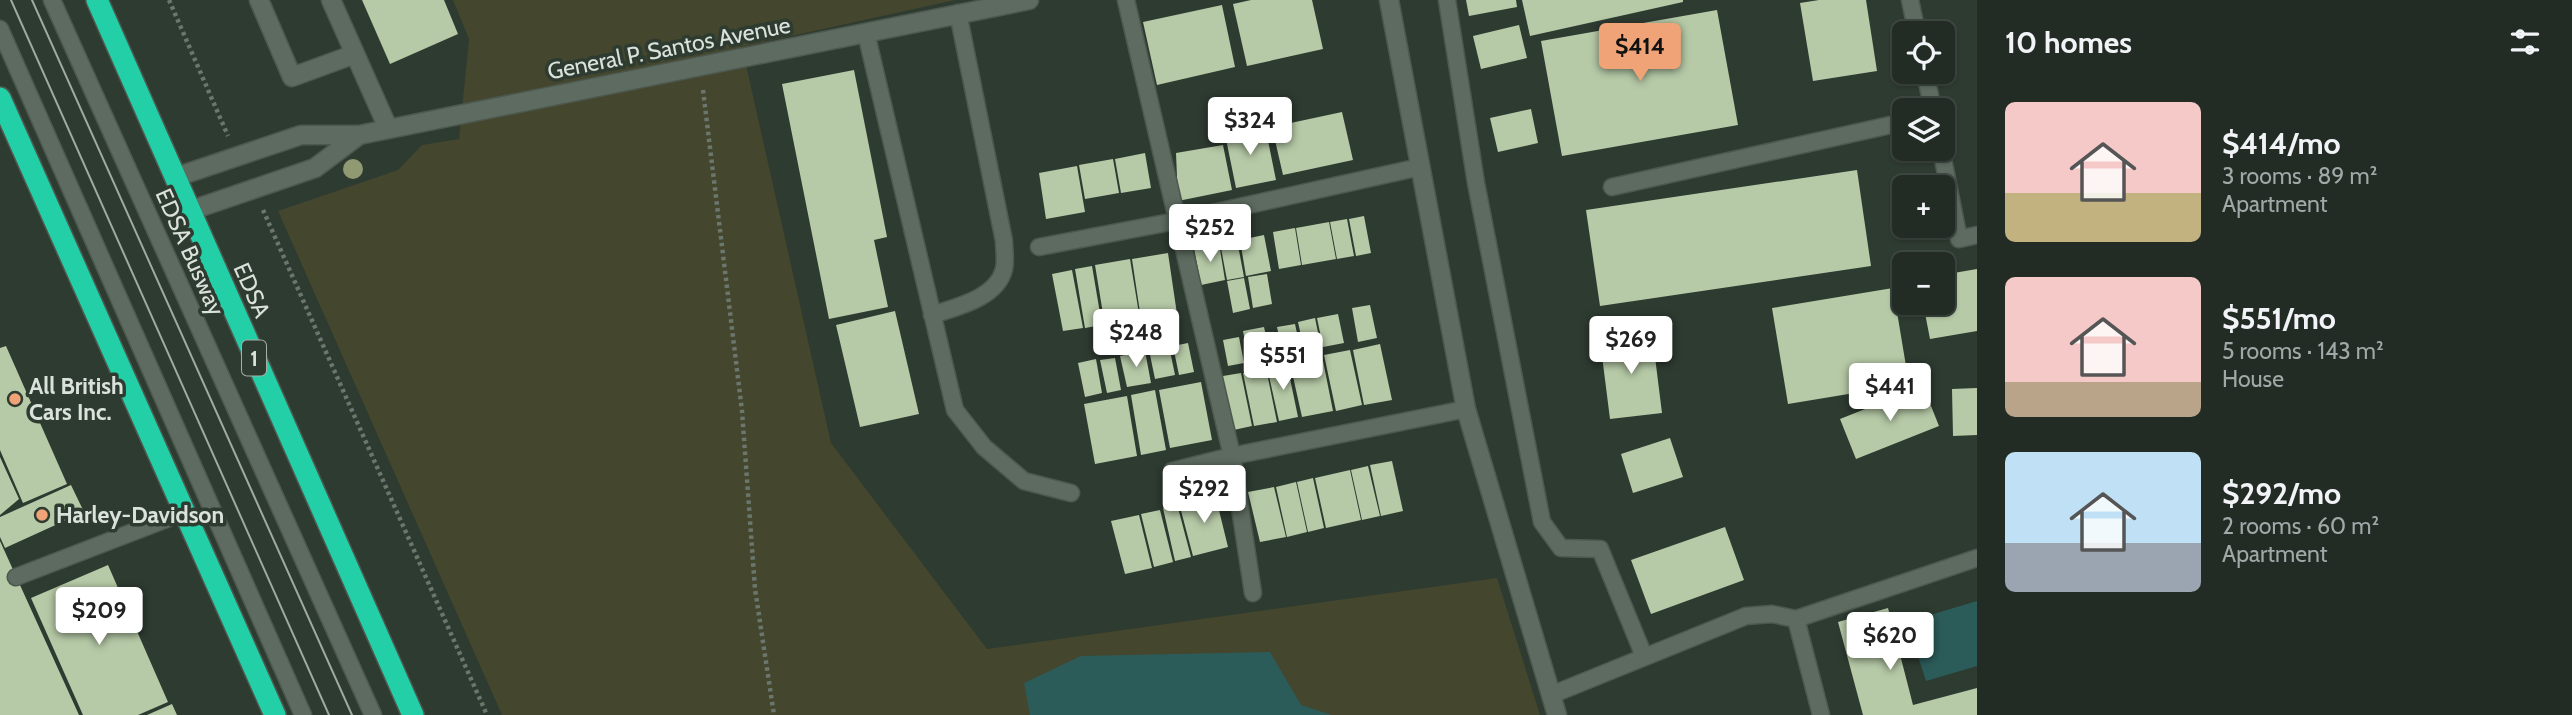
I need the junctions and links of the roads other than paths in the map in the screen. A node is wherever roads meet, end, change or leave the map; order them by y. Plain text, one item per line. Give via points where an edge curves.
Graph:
1 (52, 0) edge
2 (97, 0) edge
3 (259, 0) edge
4 (331, 0) edge
5 (1029, 0) edge
6 (1126, 0) edge
7 (1389, 0) edge
8 (1447, 0) edge
9 (1910, 0) edge
10 (958, 13) junction
11 (1914, 21) edge
12 (0, 29) edge
13 (866, 33) junction
14 (355, 54) junction
15 (0, 98) edge
16 (1892, 125) edge
17 (388, 128) junction
18 (359, 135) junction
19 (1943, 161) edge
20 (1420, 167) junction
21 (176, 177) junction
22 (1612, 187) dead end
23 (189, 211) junction
24 (1176, 221) junction
25 (1977, 235) edge
26 (1039, 247) dead end
27 (932, 315) junction
28 (1465, 409) junction
29 (1232, 456) junction
30 (1172, 471) dead end
31 (1071, 493) dead end
32 (185, 512) junction
33 (1977, 558) edge
34 (16, 577) dead end
35 (1253, 593) dead end
36 (1796, 619) junction
37 (1644, 656) junction
38 (1551, 695) junction
39 (275, 715) edge
40 (303, 715) edge
41 (373, 715) edge
42 (413, 715) edge
43 (1557, 715) edge
44 (1821, 715) edge

1 - 41 lane, EDSA Busway
2 - 21 highway, EDSA / 1
3 - 14 street via 292,77
4 - 14 street
5 - 10 street, General P. Santos Avenue
6 - 24 lane
7 - 20 street
8 - 37 lane via 1476,183 1542,522 1561,548 1600,549
9 - 11 lane
10 - 13 street, General P. Santos Avenue
10 - 27 lane via 1004,241 1004,270 990,290
12 - 40 lane
13 - 17 street, General P. Santos Avenue
13 - 27 lane
14 - 17 street
15 - 32 highway
16 - 22 lane
17 - 18 street, General P. Santos Avenue
18 - 21 street, General P. Santos Avenue via 301,135
18 - 23 street, General P. Santos Avenue via 315,168
19 - 25 lane via 1959,239
20 - 24 lane
20 - 28 street
21 - 23 highway, EDSA / 1
23 - 42 highway, EDSA / 1
24 - 26 lane
24 - 29 lane
27 - 31 lane via 955,410 984,447 1024,481
28 - 29 lane
28 - 38 street
29 - 30 lane
29 - 35 lane
32 - 34 lane
32 - 39 highway
33 - 36 lane
36 - 37 lane via 1772,614 1746,616
36 - 44 lane
37 - 38 lane
38 - 43 street

